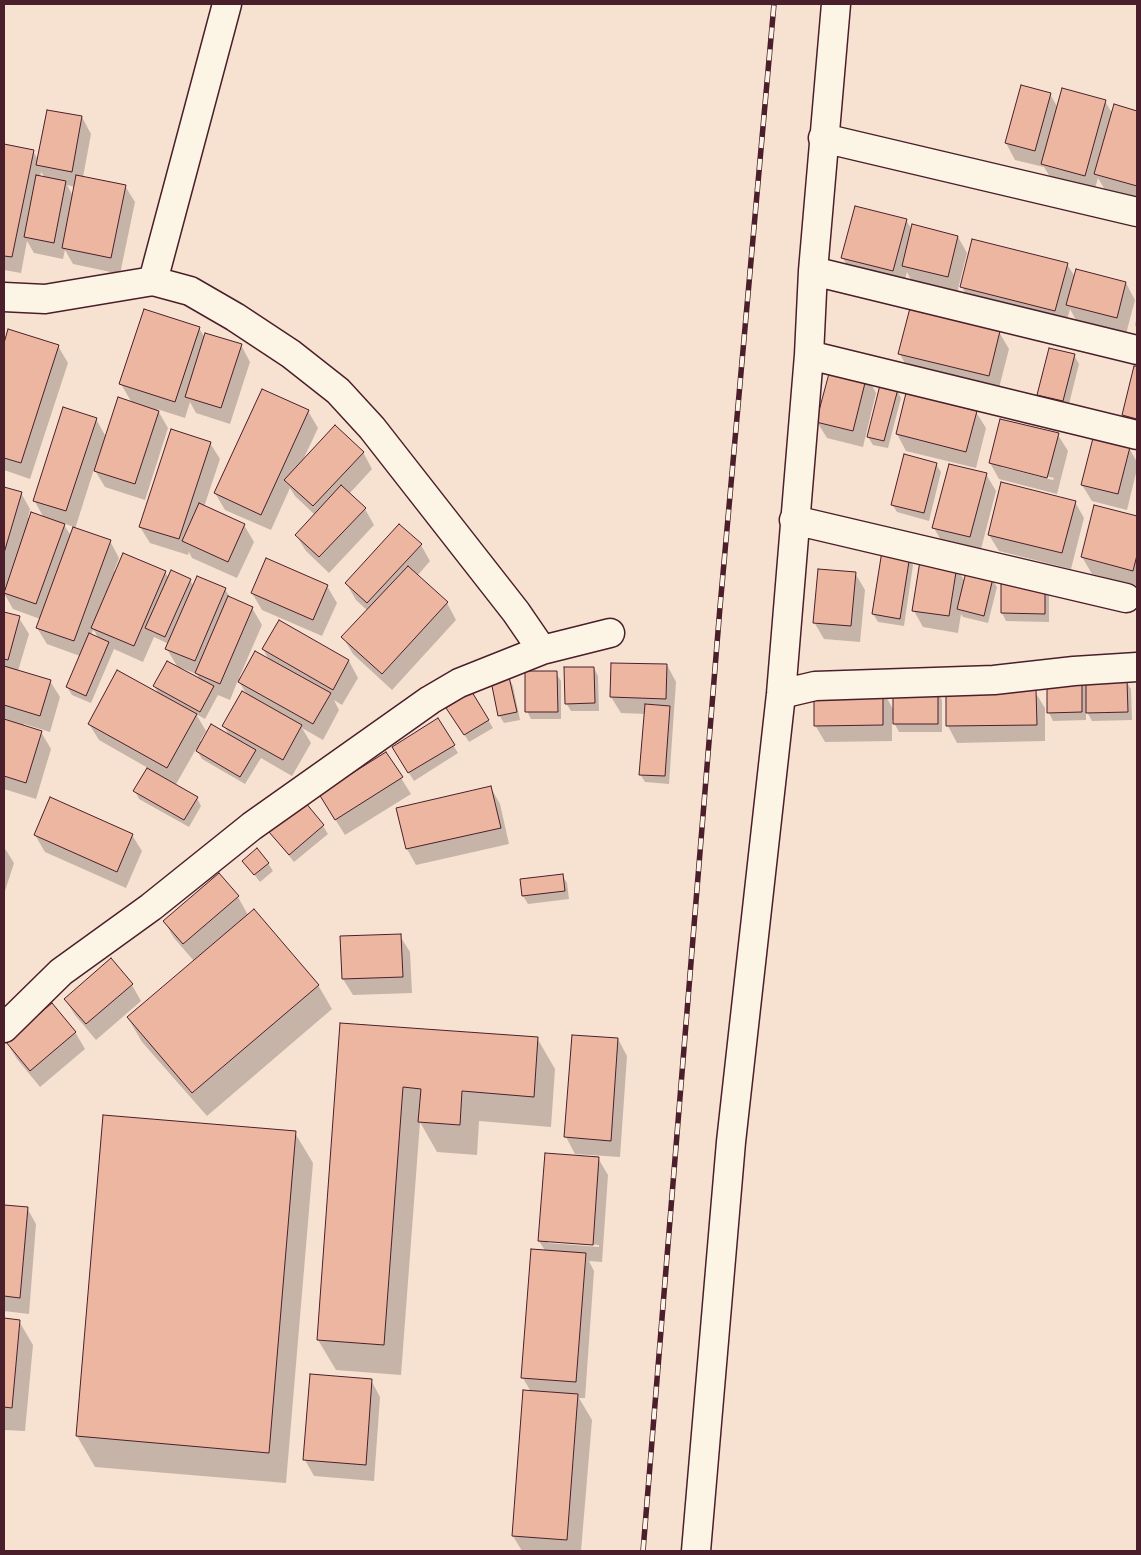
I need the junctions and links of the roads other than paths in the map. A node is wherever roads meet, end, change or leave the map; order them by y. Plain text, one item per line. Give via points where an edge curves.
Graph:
1 (227, 4) edge
2 (836, 4) edge
3 (823, 138) junction
4 (1137, 212) edge
5 (812, 270) junction
6 (153, 281) junction
7 (4, 296) edge
8 (1137, 350) edge
9 (809, 355) junction
10 (1137, 434) edge
11 (794, 520) junction
12 (1126, 598) dead end
13 (610, 633) dead end
14 (539, 646) junction
15 (1137, 667) edge
16 (781, 689) junction
17 (4, 1028) edge
18 (696, 1551) edge

1 - 6 street
2 - 3 street
3 - 4 street
3 - 5 street
5 - 8 street
5 - 9 street
6 - 7 street via 45,299
6 - 14 street via 190,291 235,317 291,354 338,391 372,428
9 - 10 street
9 - 11 street
11 - 12 street
11 - 16 street
13 - 14 street
14 - 17 street via 430,700 252,826 151,907 61,972
15 - 16 street via 994,680
16 - 18 street via 731,1142

